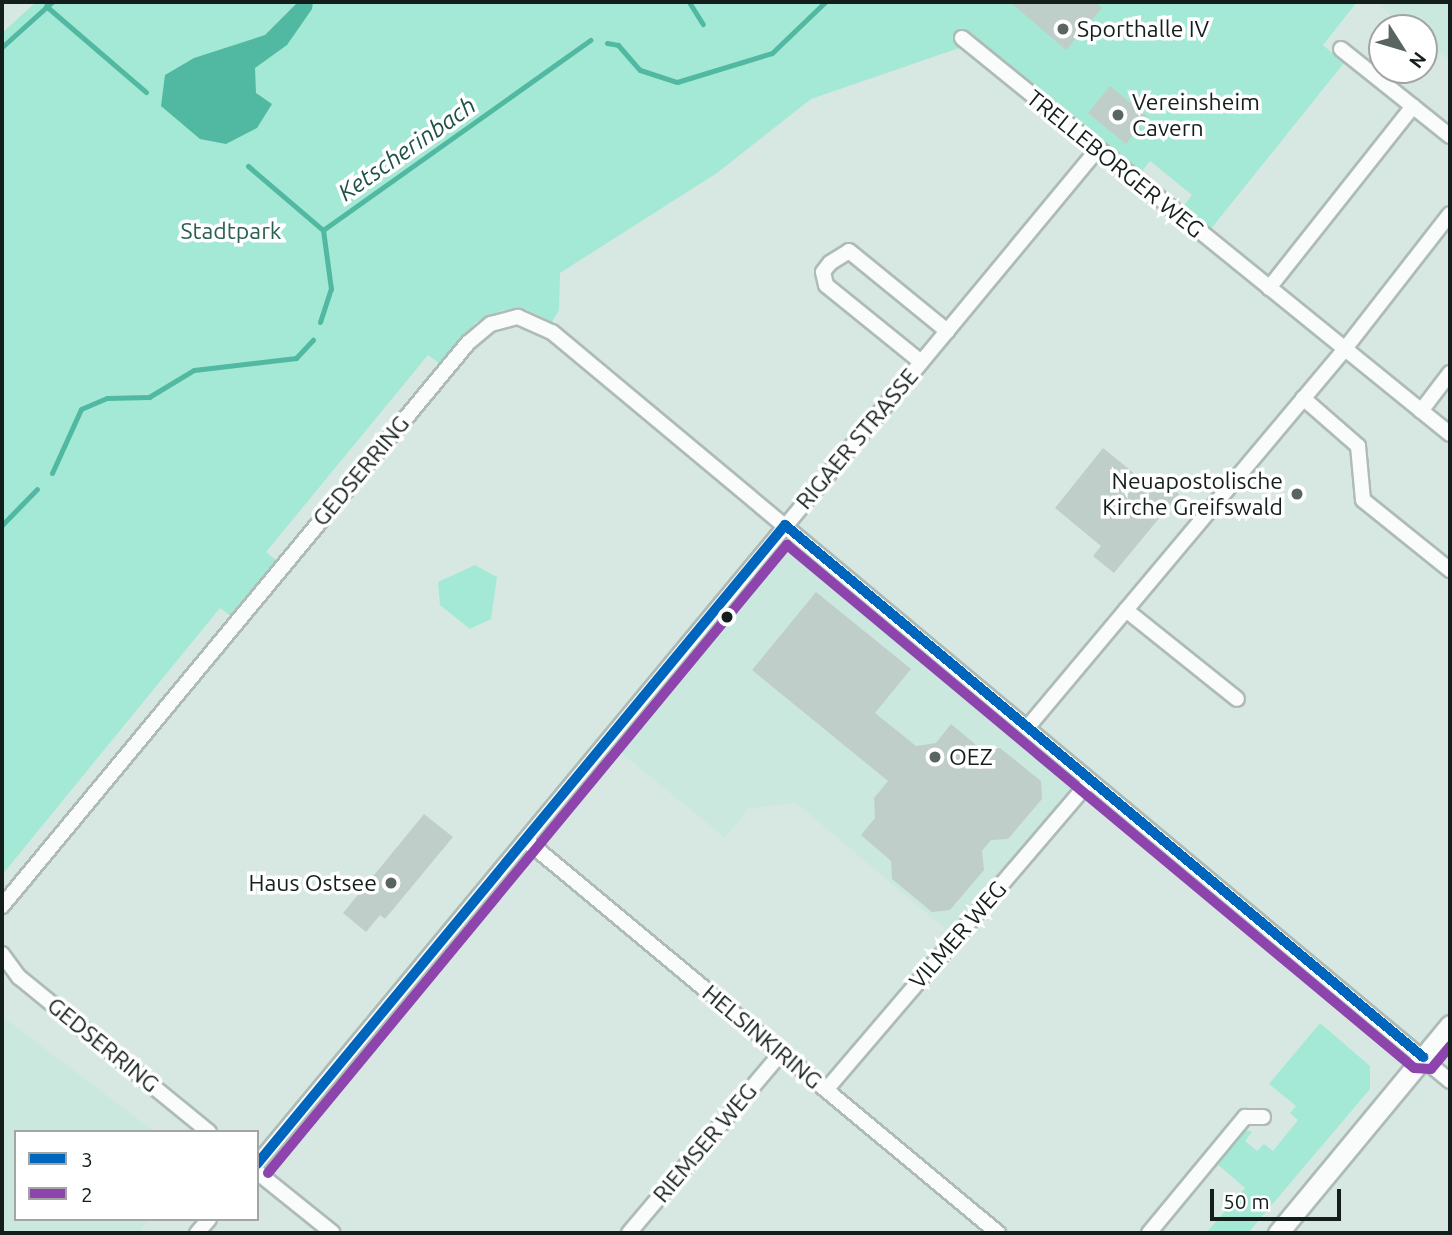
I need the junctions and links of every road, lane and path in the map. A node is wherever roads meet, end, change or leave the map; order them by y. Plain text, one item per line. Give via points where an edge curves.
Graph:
1 (962, 38) dead end
2 (1341, 49) dead end
3 (1413, 106) junction
4 (1450, 136) edge
5 (1097, 150) junction
6 (1450, 214) edge
7 (1269, 288) junction
8 (947, 331) junction
9 (1344, 350) junction
10 (920, 362) junction
11 (1450, 373) edge
12 (1303, 398) junction
13 (1421, 411) junction
14 (1450, 434) edge
15 (785, 525) junction
16 (1450, 570) edge
17 (1126, 611) junction
18 (1237, 699) dead end
19 (1027, 728) junction
20 (1090, 780) junction
21 (527, 841) junction
22 (2, 906) edge
23 (2, 954) edge
24 (1450, 1025) edge
25 (781, 1054) junction
26 (1423, 1058) junction
27 (1450, 1081) edge
28 (826, 1090) junction
29 (1263, 1117) dead end
30 (207, 1130) edge
31 (259, 1162) edge
32 (259, 1174) edge
33 (333, 1233) edge
34 (629, 1233) edge
35 (998, 1233) edge
36 (1149, 1233) edge
37 (1278, 1233) edge

1 - 5 street, TRELLEBORGER WEG
2 - 3 street
3 - 4 street
3 - 7 street
5 - 7 street, TRELLEBORGER WEG
5 - 8 street, RIGAER STRASSE
6 - 9 street
7 - 9 street, TRELLEBORGER WEG
8 - 10 street, RIGAER STRASSE
8 - 10 street, RIGAER STRASSE via 849,251 830,263 823,272 826,285
9 - 12 street
9 - 13 street, TRELLEBORGER WEG
10 - 15 street, RIGAER STRASSE
11 - 13 street
12 - 16 street via 1358,446 1363,500
12 - 17 street
13 - 14 street, TRELLEBORGER WEG
15 - 19 street, GEDSERRING
15 - 21 street, RIGAER STRASSE
15 - 22 street, GEDSERRING via 552,332 518,317 491,324 468,342
17 - 18 street
17 - 19 street
19 - 20 street, GEDSERRING
20 - 26 street, GEDSERRING
20 - 28 street, VILMER WEG
21 - 25 street, HELSINKIRING
21 - 31 street, RIGAER STRASSE
23 - 30 street, GEDSERRING via 19,977
24 - 26 main road
25 - 28 street, HELSINKIRING
25 - 34 street, RIEMSER WEG
26 - 27 street, GEDSERRING
26 - 37 main road
28 - 35 street, HELSINKIRING
29 - 36 street via 1245,1117
32 - 33 street

